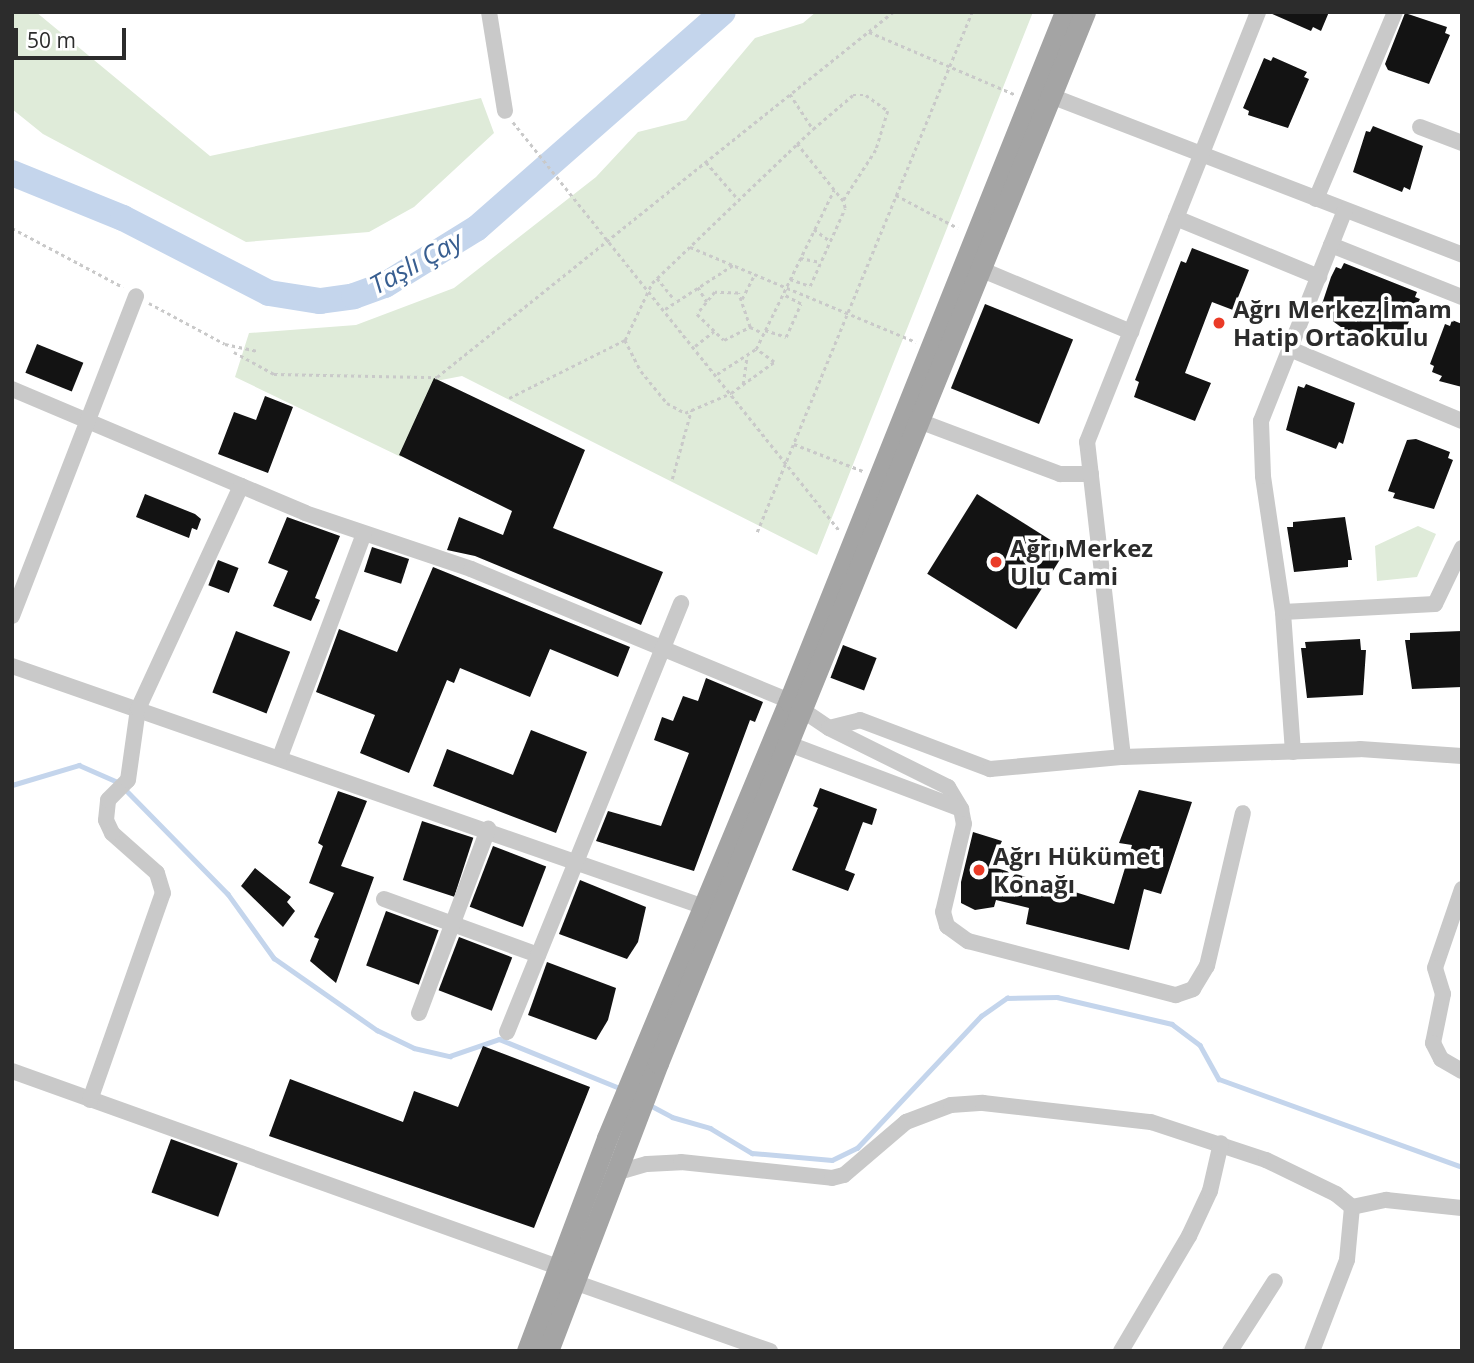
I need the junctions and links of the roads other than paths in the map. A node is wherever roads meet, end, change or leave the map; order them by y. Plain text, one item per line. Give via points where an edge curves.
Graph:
1 (489, 12) edge
2 (1065, 12) edge
3 (1085, 12) edge
4 (1258, 12) edge
5 (1395, 12) edge
6 (1051, 96) junction
7 (509, 116) road end
8 (1420, 127) dead end
9 (1462, 143) edge
10 (1202, 154) junction
11 (1316, 199) junction
12 (1345, 210) junction
13 (1176, 218) junction
14 (1331, 245) junction
15 (1462, 255) edge
16 (980, 269) junction
17 (1319, 277) junction
18 (136, 296) dead end
19 (1462, 297) edge
20 (1131, 332) junction
21 (1290, 349) junction
22 (12, 389) edge
23 (919, 421) junction
24 (1462, 421) edge
25 (88, 422) junction
26 (1091, 474) junction
27 (241, 486) junction
28 (364, 534) junction
29 (1462, 548) edge
30 (681, 603) dead end
31 (1283, 612) junction
32 (12, 616) edge
33 (662, 652) junction
34 (12, 666) edge
35 (797, 704) junction
36 (138, 709) junction
37 (829, 728) junction
38 (789, 744) junction
39 (1293, 752) junction
40 (1462, 756) edge
41 (280, 757) junction
42 (1123, 757) junction
43 (961, 809) junction
44 (1244, 813) dead end
45 (488, 829) junction
46 (574, 862) junction
47 (1462, 889) edge
48 (384, 899) dead end
49 (704, 907) junction
50 (453, 922) junction
51 (538, 954) junction
52 (419, 1013) dead end
53 (507, 1032) dead end
54 (649, 1061) junction
55 (1462, 1071) edge
56 (12, 1072) edge
57 (90, 1100) junction
58 (616, 1143) junction
59 (1221, 1143) junction
60 (615, 1173) junction
61 (1352, 1208) junction
62 (1462, 1208) edge
63 (558, 1267) junction
64 (1275, 1281) dead end
65 (574, 1282) junction
66 (527, 1351) edge
67 (548, 1351) edge
68 (770, 1351) edge
69 (1121, 1351) edge
70 (1230, 1351) edge
71 (1312, 1351) edge

1 - 7 street
2 - 35 main road via 851,546
3 - 6 main road
4 - 10 street
5 - 11 street
6 - 10 street
6 - 16 main road
8 - 9 street
10 - 11 street
10 - 13 street
11 - 12 street
12 - 14 street
12 - 15 street
13 - 17 street
13 - 20 street
14 - 17 street
14 - 19 street
16 - 20 street
16 - 23 main road
17 - 21 street
18 - 25 street
20 - 26 street via 1087,442
21 - 24 street
21 - 31 street via 1261,421 1263,475
22 - 25 street
23 - 26 street via 1060,474
23 - 35 main road
25 - 27 street
25 - 32 street
26 - 42 street
27 - 28 street
27 - 36 street
28 - 33 street via 471,569
28 - 41 street
29 - 31 street via 1435,604
30 - 33 street
31 - 39 street
33 - 35 street
33 - 46 street
34 - 36 street
35 - 37 street
35 - 38 main road
35 - 49 main road
36 - 41 street
36 - 57 street via 128,780 108,800 106,820 112,833 157,873 163,893
37 - 42 street via 860,720 990,769
37 - 43 street via 948,787
38 - 43 street
38 - 54 main road
39 - 40 street via 1360,749
39 - 42 street
41 - 45 street
43 - 44 street via 964,824 943,912 947,926 968,941 1176,995 1193,989 1207,966
45 - 46 street
45 - 50 street
46 - 49 street
46 - 51 street
47 - 55 street via 1437,955 1435,968 1443,995 1433,1043 1441,1059
48 - 50 street
49 - 54 main road
50 - 51 street
50 - 52 street
51 - 53 street
54 - 58 main road
56 - 57 street
57 - 63 street
58 - 60 main road
58 - 63 main road
59 - 60 street via 1134,1118 983,1103 951,1105 914,1118 844,1175 832,1178 681,1162 647,1164
59 - 61 street via 1336,1194
59 - 69 street via 1210,1191 1189,1236
60 - 65 main road
61 - 62 street via 1386,1200
61 - 71 street via 1347,1260
63 - 66 main road
64 - 70 street
65 - 67 main road
65 - 68 street

